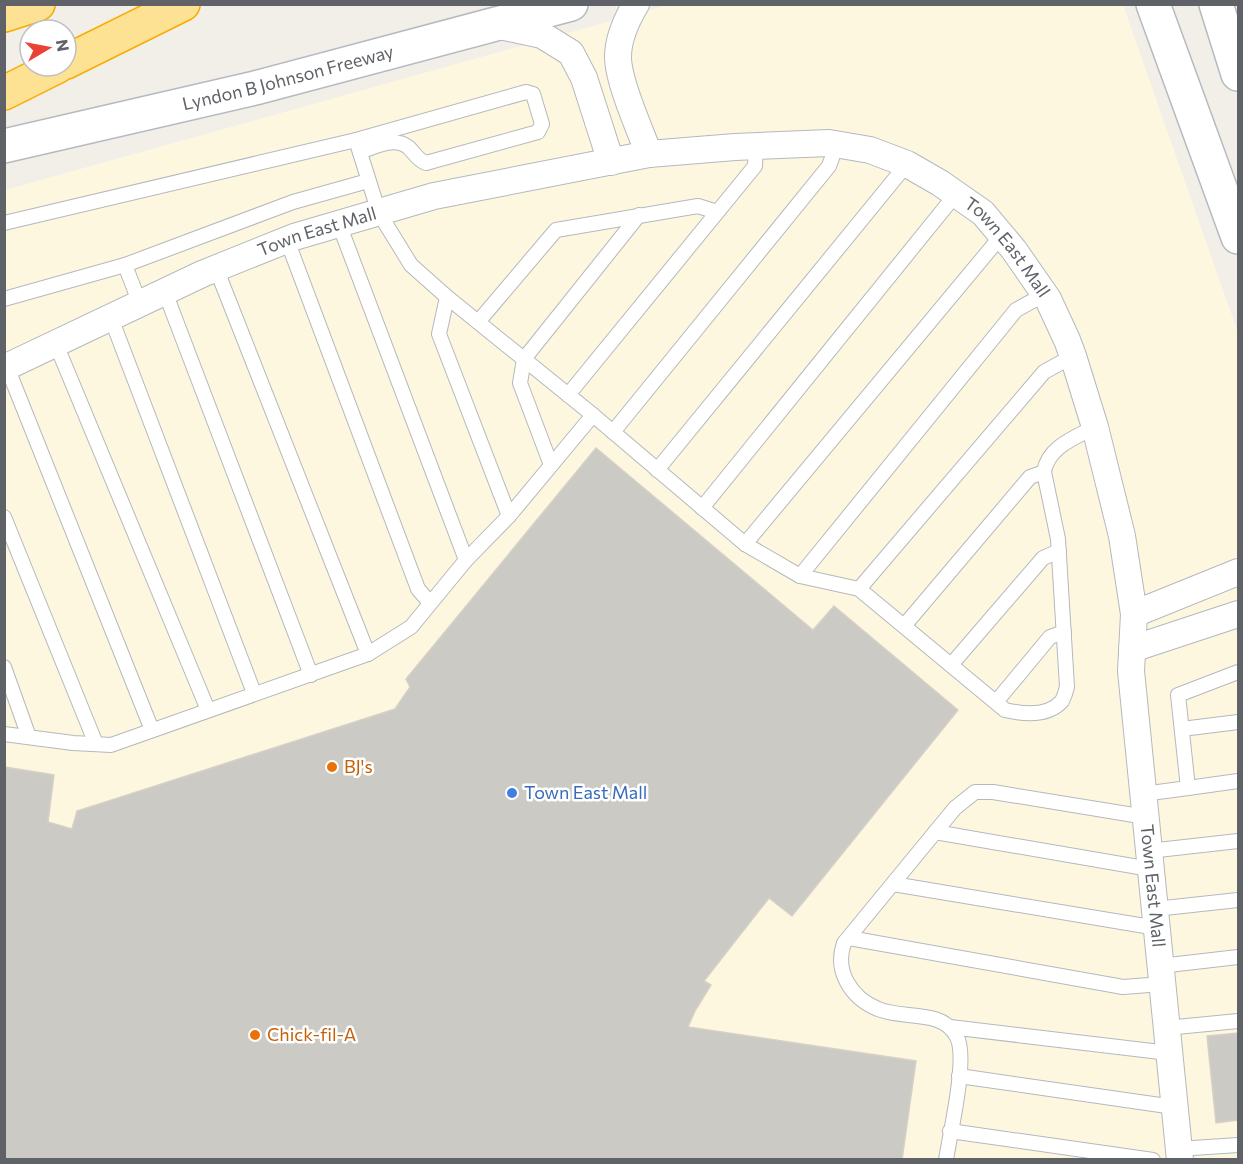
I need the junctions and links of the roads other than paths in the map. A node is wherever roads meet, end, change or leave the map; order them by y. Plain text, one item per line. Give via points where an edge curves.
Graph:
1 (38, 4) edge
2 (183, 4) edge
3 (571, 4) edge
4 (636, 4) edge
5 (1153, 4) edge
6 (1216, 4) edge
7 (4, 15) edge
8 (495, 25) junction
9 (78, 56) edge
10 (1239, 74) edge
11 (34, 78) edge
12 (4, 93) edge
13 (837, 144) junction
14 (4, 146) edge
15 (358, 146) junction
16 (756, 146) junction
17 (649, 154) junction
18 (611, 162) junction
19 (907, 164) junction
20 (368, 180) junction
21 (956, 194) junction
22 (717, 212) junction
23 (379, 213) junction
24 (639, 215) junction
25 (4, 223) edge
26 (339, 224) junction
27 (1002, 235) junction
28 (1239, 237) edge
29 (287, 240) junction
30 (125, 265) junction
31 (216, 268) junction
32 (165, 292) junction
33 (1045, 294) junction
34 (447, 297) junction
35 (4, 299) edge
36 (140, 304) junction
37 (111, 318) junction
38 (478, 322) junction
39 (56, 344) junction
40 (1073, 357) junction
41 (524, 359) junction
42 (6, 367) edge
43 (568, 394) junction
44 (593, 415) junction
45 (1095, 427) junction
46 (613, 432) junction
47 (551, 465) junction
48 (657, 470) junction
49 (1044, 472) junction
50 (702, 508) junction
51 (509, 516) junction
52 (4, 517) edge
53 (745, 544) junction
54 (1059, 551) junction
55 (466, 560) junction
56 (1239, 572) edge
57 (800, 576) junction
58 (860, 590) junction
59 (430, 603) junction
60 (1134, 614) junction
61 (1239, 614) edge
62 (904, 626) junction
63 (1064, 632) junction
64 (1132, 649) junction
65 (368, 654) junction
66 (951, 665) junction
67 (4, 667) edge
68 (1239, 672) edge
69 (310, 675) junction
70 (254, 693) junction
71 (996, 702) junction
72 (208, 710) junction
73 (1239, 722) edge
74 (1182, 729) junction
75 (152, 730) junction
76 (4, 734) edge
77 (29, 737) junction
78 (96, 744) junction
79 (1239, 781) edge
80 (1188, 788) junction
81 (1144, 805) junction
82 (935, 832) junction
83 (1239, 841) edge
84 (1150, 860) junction
85 (892, 884) junction
86 (1239, 900) edge
87 (1156, 919) junction
88 (849, 938) junction
89 (1239, 957) edge
90 (1161, 975) junction
91 (1239, 1021) edge
92 (950, 1027) junction
93 (1167, 1041) junction
94 (959, 1077) junction
95 (1174, 1107) junction
96 (950, 1131) junction
97 (1239, 1145) edge
98 (1179, 1154) edge
99 (946, 1160) edge
100 (1153, 1160) edge

1 - 7 highway
2 - 9 highway
3 - 8 main road, Lyndon B Johnson Freeway
4 - 17 street via 625,22 618,57 624,86
5 - 28 main road
6 - 10 main road
8 - 14 main road, Lyndon B Johnson Freeway via 255,88
8 - 18 street via 542,35 572,53
11 - 12 highway
13 - 16 street, Town East Mall
13 - 19 street, Town East Mall via 870,150
13 - 46 lane via 829,166
15 - 15 lane via 395,141 426,163 538,132 542,124 533,94 526,92
15 - 20 lane
15 - 25 lane
16 - 17 street, Town East Mall
16 - 22 lane via 754,166
17 - 18 street, Town East Mall
18 - 23 street, Town East Mall via 434,196
19 - 21 street, Town East Mall
19 - 48 lane
20 - 23 lane
20 - 30 lane via 293,202
21 - 27 street, Town East Mall via 983,213
21 - 50 lane
22 - 24 lane via 698,206
22 - 43 lane
23 - 26 street, Town East Mall
23 - 34 lane via 411,265
24 - 38 lane via 556,230
24 - 41 lane
26 - 29 street, Town East Mall
26 - 55 lane
27 - 33 street, Town East Mall
27 - 53 lane
29 - 31 street, Town East Mall
29 - 59 lane via 418,589
30 - 35 lane
30 - 36 lane
31 - 32 street, Town East Mall
31 - 65 lane
32 - 36 street, Town East Mall
32 - 69 lane
33 - 40 street, Town East Mall
33 - 57 lane via 1016,309
34 - 38 lane
34 - 51 lane via 439,334
36 - 37 street, Town East Mall
37 - 39 street, Town East Mall
37 - 70 lane
38 - 41 lane
39 - 42 street, Town East Mall
39 - 72 lane
40 - 45 street, Town East Mall
40 - 58 lane via 1044,372
41 - 43 lane
41 - 47 lane via 520,383
42 - 75 lane
43 - 44 lane
44 - 46 lane
44 - 47 lane
45 - 49 lane via 1060,445
45 - 60 street, Town East Mall via 1122,536
46 - 48 lane
47 - 51 lane
48 - 50 lane
49 - 54 lane
49 - 62 lane via 1030,477
50 - 53 lane
51 - 55 lane
52 - 78 lane
53 - 57 lane
54 - 63 lane
54 - 66 lane via 1043,558
55 - 59 lane
56 - 60 street
57 - 58 lane
58 - 62 lane
59 - 65 lane via 411,627
60 - 64 street, Town East Mall
61 - 64 street
62 - 66 lane
63 - 71 lane via 1050,637
63 - 71 lane via 1067,687 1062,701 1047,710 1025,714 1005,710
64 - 81 street, Town East Mall
65 - 69 lane
66 - 71 lane
67 - 77 lane
68 - 74 lane via 1178,695
69 - 70 lane
70 - 72 lane
72 - 75 lane
73 - 74 lane
74 - 80 lane
75 - 78 lane via 111,745
76 - 77 lane
77 - 78 lane
79 - 80 lane
80 - 81 lane
81 - 82 lane via 975,792
81 - 84 street, Town East Mall
82 - 84 lane
82 - 85 lane
83 - 84 lane
84 - 87 street, Town East Mall
85 - 87 lane
85 - 88 lane
86 - 87 lane
87 - 90 street, Town East Mall
88 - 90 lane via 1123,987
88 - 92 lane via 840,954 843,977 856,994 878,1009 930,1017
89 - 90 lane
90 - 93 street, Town East Mall
91 - 93 lane
92 - 93 lane
92 - 94 lane via 960,1045
93 - 95 street, Town East Mall
94 - 95 lane
94 - 96 lane
95 - 98 street, Town East Mall
96 - 99 lane
96 - 100 lane
97 - 98 lane

